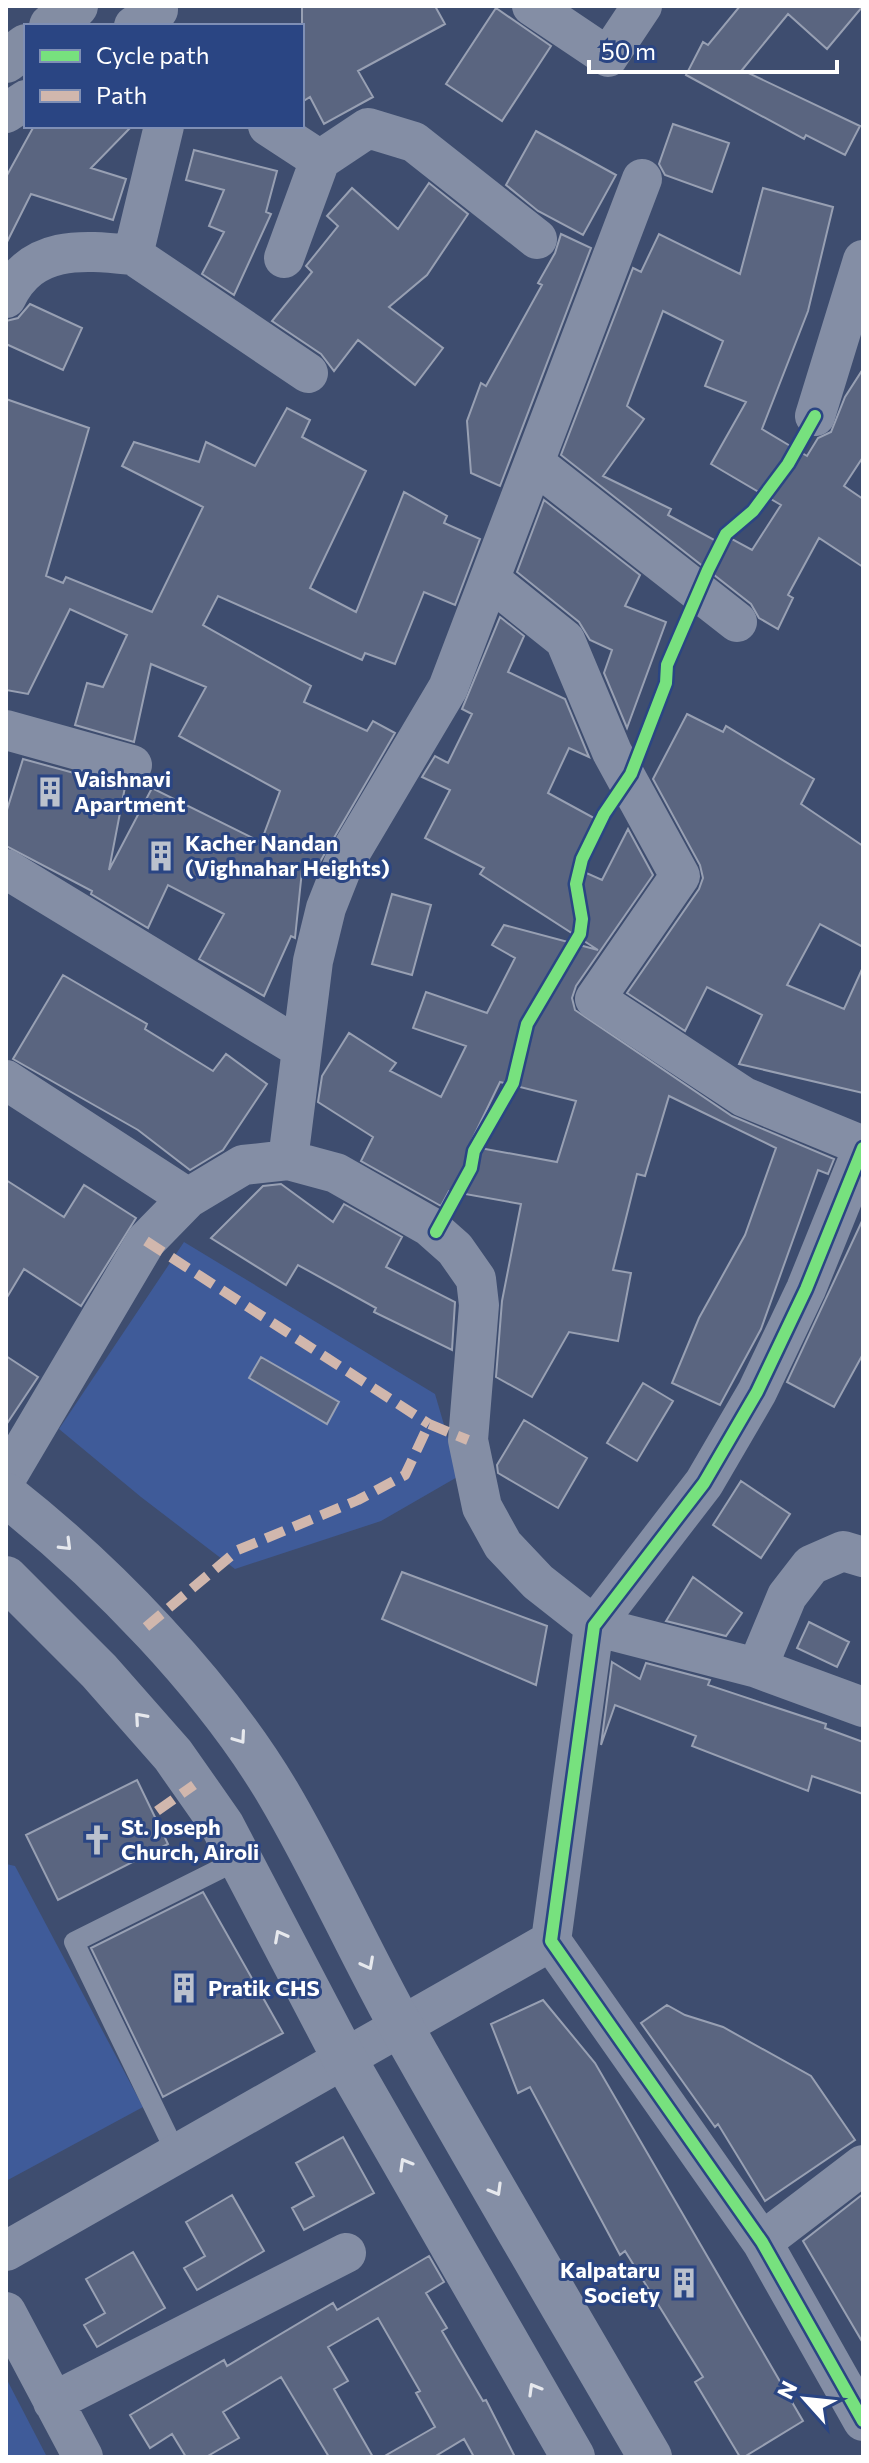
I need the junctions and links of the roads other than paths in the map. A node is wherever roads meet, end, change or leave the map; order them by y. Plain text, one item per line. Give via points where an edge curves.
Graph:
1 (76, 6) edge
2 (532, 6) edge
3 (642, 6) edge
4 (54, 24) edge
5 (24, 48) edge
6 (6, 61) edge
7 (24, 101) edge
8 (6, 113) edge
9 (164, 128) edge
10 (271, 128) edge
11 (320, 160) junction
12 (642, 179) dead end
13 (537, 239) dead end
14 (133, 255) junction
15 (284, 258) dead end
16 (863, 260) edge
17 (6, 298) edge
18 (308, 373) dead end
19 (815, 416) dead end
20 (534, 463) junction
21 (490, 580) junction
22 (737, 622) dead end
23 (6, 730) edge
24 (132, 765) dead end
25 (6, 869) edge
26 (300, 1048) junction
27 (6, 1080) edge
28 (863, 1147) edge
29 (288, 1160) junction
30 (188, 1198) junction
31 (6, 1478) edge
32 (6, 1495) edge
33 (863, 1557) edge
34 (6, 1578) edge
35 (594, 1626) junction
36 (757, 1668) junction
37 (863, 1707) edge
38 (240, 1859) junction
39 (551, 1941) junction
40 (401, 2026) junction
41 (344, 2058) junction
42 (177, 2155) junction
43 (863, 2165) edge
44 (762, 2242) junction
45 (6, 2251) edge
46 (346, 2253) dead end
47 (6, 2312) edge
48 (53, 2402) junction
49 (863, 2421) edge
50 (83, 2457) edge
51 (573, 2457) edge
52 (650, 2457) edge

1 - 4 main road
2 - 3 street via 608,57
5 - 6 main road
7 - 8 street
9 - 14 street
10 - 11 street
11 - 13 street via 368,128 414,142
11 - 15 street
12 - 20 street
14 - 17 street via 72,250 31,265
14 - 18 street
16 - 19 street
20 - 21 street
20 - 22 street
21 - 26 street via 448,688 343,865 313,961
21 - 28 street via 565,640 612,752 680,876 595,999 744,1097
23 - 24 street
25 - 26 street
26 - 29 street
27 - 30 street
28 - 35 street via 806,1289 757,1392 704,1483
29 - 30 street via 243,1165
29 - 35 street via 336,1173 429,1226 455,1249 476,1279 479,1305 468,1440 482,1507 512,1555
30 - 31 street via 146,1241
32 -> 40 street via 58,1536 224,1715 277,1792
33 - 36 street via 843,1551 811,1565 787,1596
38 -> 34 street via 173,1755
35 - 36 street
35 - 39 street
36 - 37 street
41 -> 38 street
38 - 42 lane via 74,1942
39 - 40 street
39 - 44 street
40 - 41 street
40 -> 52 street
41 - 42 street
51 -> 41 street
42 - 45 street
43 - 44 street
44 - 49 street
46 - 48 street
47 - 48 street
48 - 50 street

